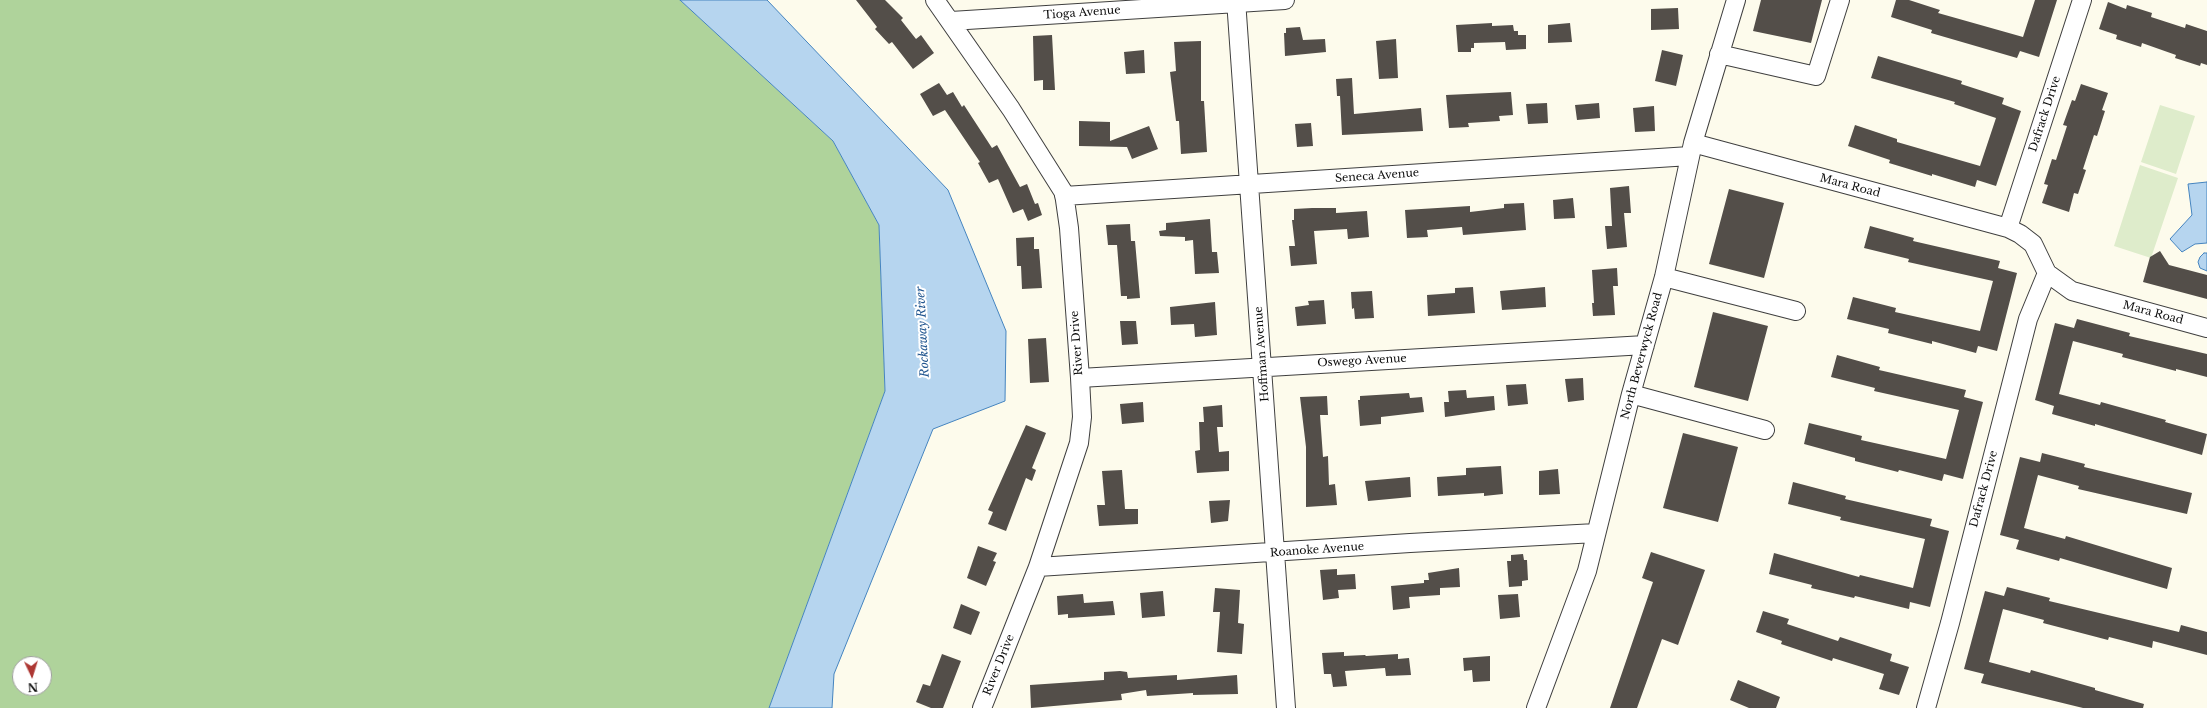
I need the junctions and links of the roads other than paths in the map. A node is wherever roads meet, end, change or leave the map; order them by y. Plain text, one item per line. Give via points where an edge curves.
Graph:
1 (936, 0) edge
2 (1285, 0) edge
3 (1736, 0) edge
4 (1840, 0) edge
5 (2082, 0) edge
6 (1236, 2) edge
7 (951, 21) junction
8 (1719, 54) junction
9 (1691, 149) junction
10 (1249, 184) junction
11 (1064, 196) junction
12 (2008, 228) junction
13 (2043, 267) junction
14 (1664, 277) junction
15 (1796, 311) dead end
16 (2207, 328) edge
17 (1645, 345) junction
18 (1262, 367) junction
19 (1080, 378) junction
20 (1631, 394) junction
21 (1765, 430) dead end
22 (1596, 533) junction
23 (1277, 553) junction
24 (1038, 567) junction
25 (982, 708) edge
26 (1286, 708) edge
27 (1536, 708) edge
28 (1926, 708) edge

1 - 7 street, River Drive
2 - 6 street, Tioga Avenue
3 - 8 street, North Beverwyck Road
4 - 8 street via 1816,76
5 - 12 street, Dafrack Drive
6 - 7 street, Tioga Avenue
6 - 10 street, Hoffman Avenue
7 - 11 street, River Drive via 1012,109
8 - 9 street, North Beverwyck Road
9 - 10 street, Seneca Avenue
9 - 12 street, Mara Road
9 - 14 street, North Beverwyck Road
10 - 11 street, Seneca Avenue
10 - 18 street, Hoffman Avenue
11 - 19 street, River Drive via 1069,228
12 - 13 street, Mara Road via 2033,244
13 - 16 street, Mara Road via 2072,291
13 - 28 street, Dafrack Drive
14 - 15 street
14 - 17 street, North Beverwyck Road
17 - 18 street, Oswego Avenue
17 - 20 street, North Beverwyck Road
18 - 19 street, Oswego Avenue
18 - 23 street, Hoffman Avenue
19 - 24 street, River Drive via 1082,417 1079,443
20 - 21 street
20 - 22 street, North Beverwyck Road
22 - 23 street, Roanoke Avenue
22 - 27 street, North Beverwyck Road via 1586,571
23 - 24 street, Roanoke Avenue
23 - 26 street, Hoffman Avenue
24 - 25 street, River Drive

